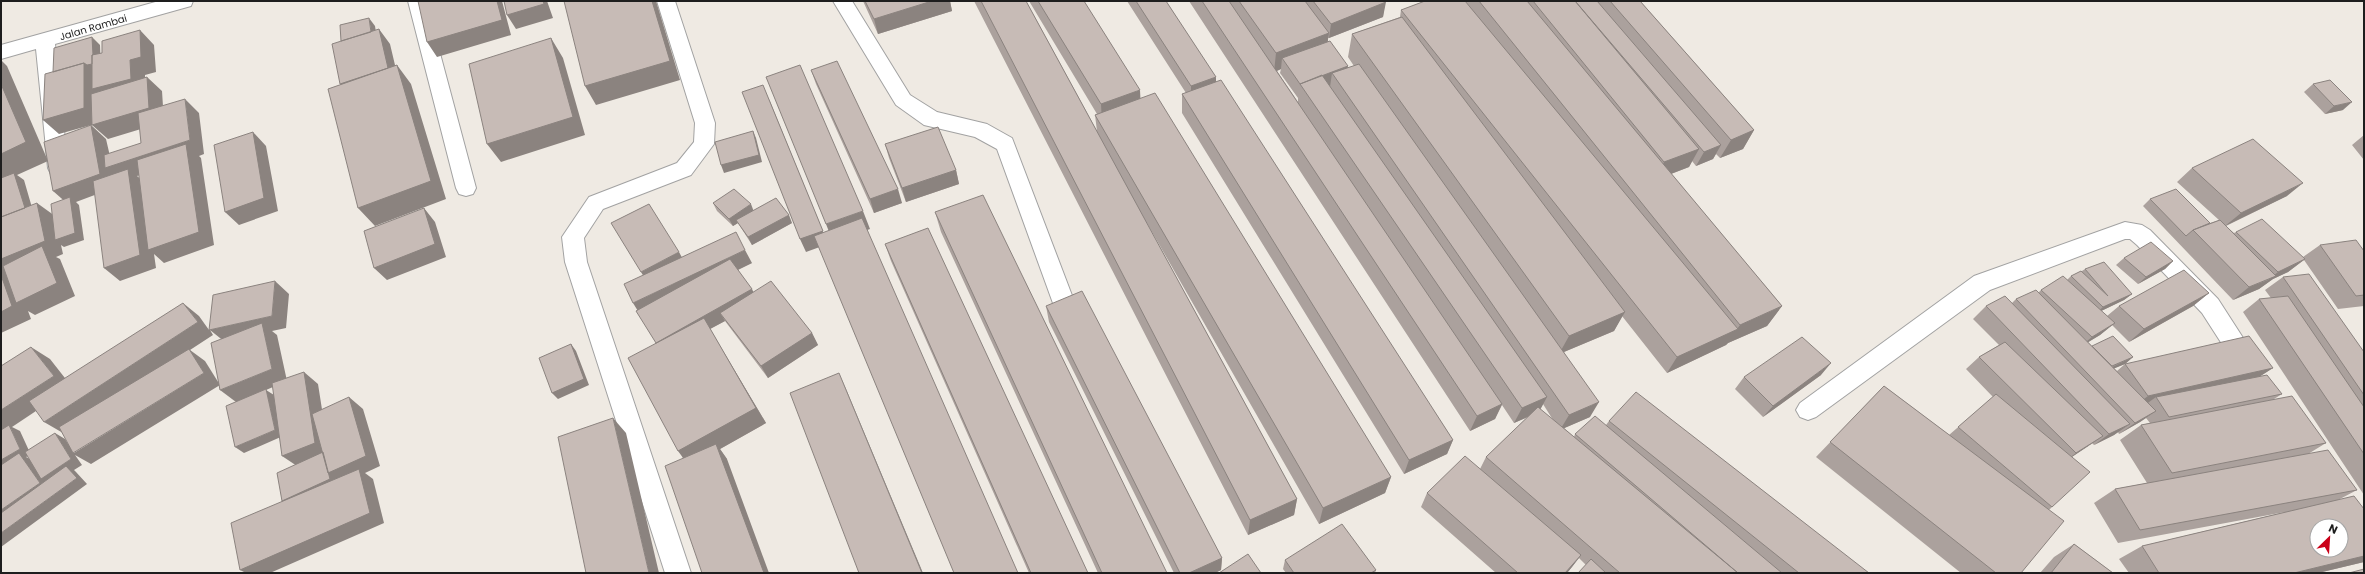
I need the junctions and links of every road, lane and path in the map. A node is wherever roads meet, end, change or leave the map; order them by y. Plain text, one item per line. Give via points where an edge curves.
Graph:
1 (184, 1) edge
2 (417, 1) edge
3 (666, 1) edge
4 (842, 1) edge
5 (45, 40) junction
6 (1, 52) edge
7 (466, 188) dead end
8 (60, 190) edge
9 (1065, 306) edge
10 (2258, 379) edge
11 (1808, 410) dead end
12 (678, 573) edge

1 - 5 street, Jalan Rambai
2 - 7 street
3 - 12 street via 705,123 704,144 684,169 596,203 573,237 576,262
4 - 9 street via 903,100 931,119 980,130 1005,144
5 - 6 street, Jalan Rambai
5 - 8 street
10 - 11 street via 2210,306 2145,239 2137,233 2121,230 1982,283

